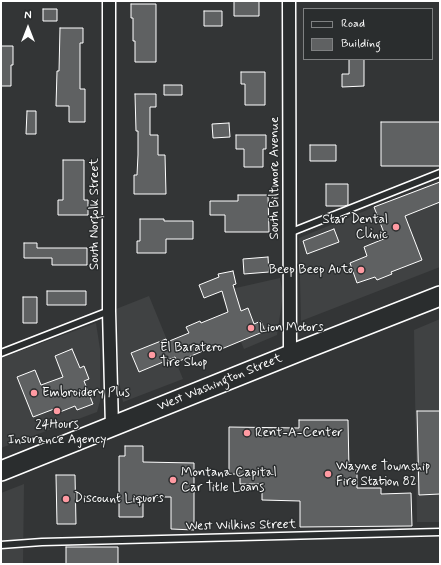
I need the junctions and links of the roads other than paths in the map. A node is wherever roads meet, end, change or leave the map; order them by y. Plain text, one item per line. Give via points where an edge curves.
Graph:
1 (109, 1) edge
2 (289, 1) edge
3 (440, 173) edge
4 (289, 233) junction
5 (440, 296) edge
6 (109, 311) junction
7 (1, 353) edge
8 (290, 355) junction
9 (112, 427) junction
10 (1, 471) edge
11 (440, 532) edge
12 (1, 545) edge

1 - 6 street, South Norfolk Street
2 - 4 street, South Biltmore Avenue
3 - 4 lane
4 - 8 street, South Biltmore Avenue
5 - 8 main road, West Washington Street
6 - 7 lane
6 - 9 street, South Norfolk Street
8 - 9 main road, West Washington Street
9 - 10 main road, West Washington Street
11 - 12 lane, West Wilkins Street

